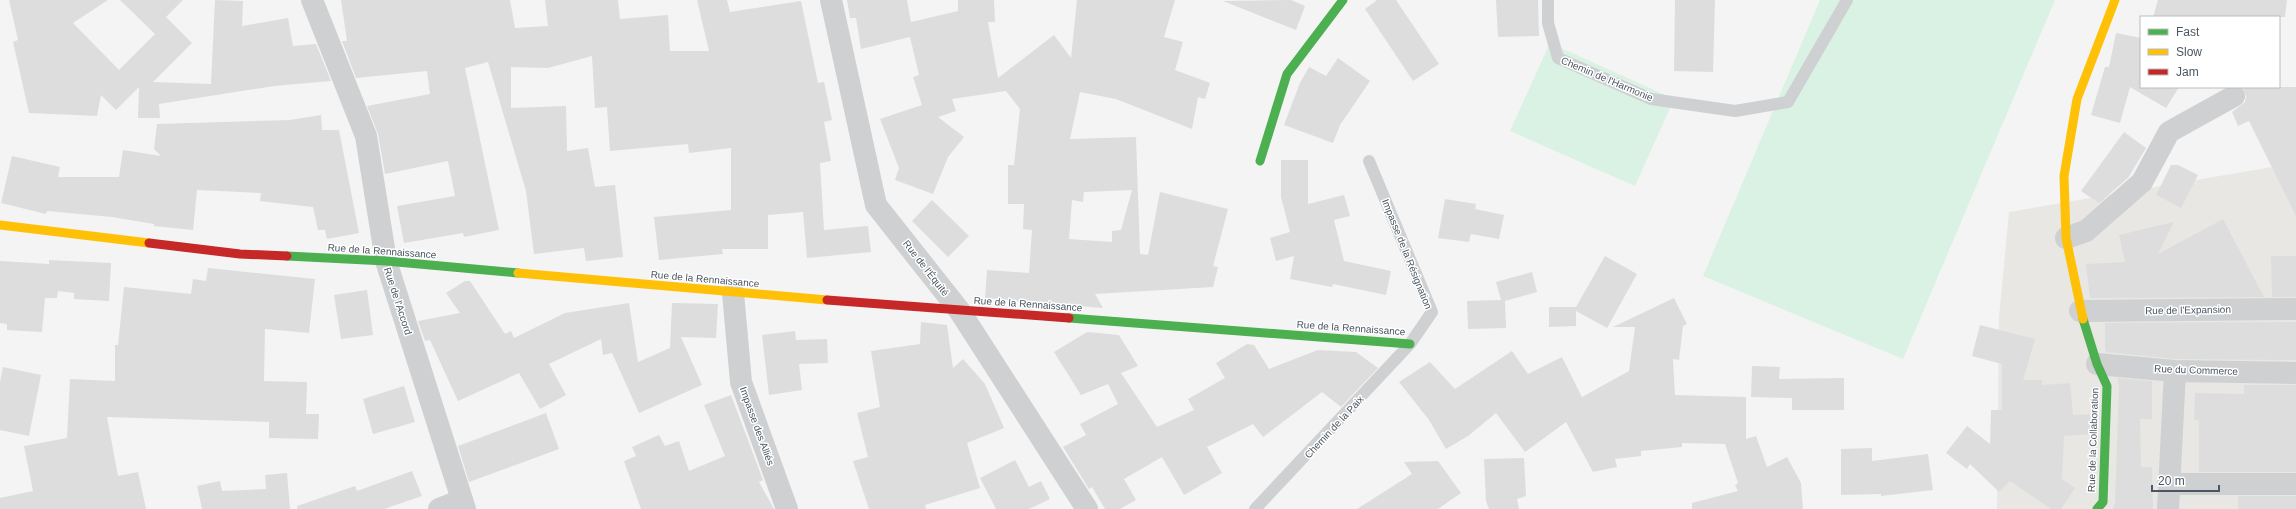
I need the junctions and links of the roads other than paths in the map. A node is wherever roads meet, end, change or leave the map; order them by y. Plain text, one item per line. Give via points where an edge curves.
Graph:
1 (312, 0) edge
2 (831, 0) edge
3 (1343, 0) edge
4 (1548, 0) edge
5 (1846, 0) edge
6 (2115, 0) edge
7 (2234, 96) dead end
8 (1260, 161) dead end
9 (1369, 161) dead end
10 (0, 225) edge
11 (2066, 238) junction
12 (386, 261) junction
13 (733, 293) junction
14 (2296, 309) edge
15 (959, 310) junction
16 (2080, 311) junction
17 (1410, 344) junction
18 (2097, 364) junction
19 (2175, 371) junction
20 (2296, 373) edge
21 (2168, 484) junction
22 (2296, 484) edge
23 (464, 504) edge
24 (439, 509) edge
25 (787, 509) edge
26 (1087, 509) edge
27 (1255, 509) edge
28 (2097, 509) edge
29 (2168, 509) edge

1 - 12 street, Rue de l'Accord via 366,136
2 - 15 street, Rue de l'Équité via 876,205
3 - 8 street via 1287,74
4 - 5 lane, Chemin de l'Harmonie via 1548,23 1558,58 1651,99 1735,111 1788,102
6 - 11 street, Rue de la Collaboration via 2077,99 2064,176
7 - 11 street via 2169,132 2142,182 2086,231
9 - 17 lane, Impasse de la Résignation via 1432,312
10 - 12 street, Rue de la Rennaissance via 240,254
11 - 16 street, Rue de la Collaboration
12 - 13 street, Rue de la Rennaissance
12 - 23 street, Rue de l'Accord
13 - 15 street, Rue de la Rennaissance
13 - 25 street, Impasse des Alliés via 741,382
14 - 16 street, Rue de l'Expansion
15 - 17 street, Rue de la Rennaissance
15 - 26 street, Rue de l'Équité
16 - 18 street, Rue de la Collaboration
17 - 27 lane, Chemin de la Paix
18 - 19 street, Rue du Commerce
18 - 28 street, Rue de la Collaboration via 2107,386 2103,502
19 - 20 street, Rue du Commerce
19 - 21 street
21 - 22 street
21 - 29 street
23 - 24 street

